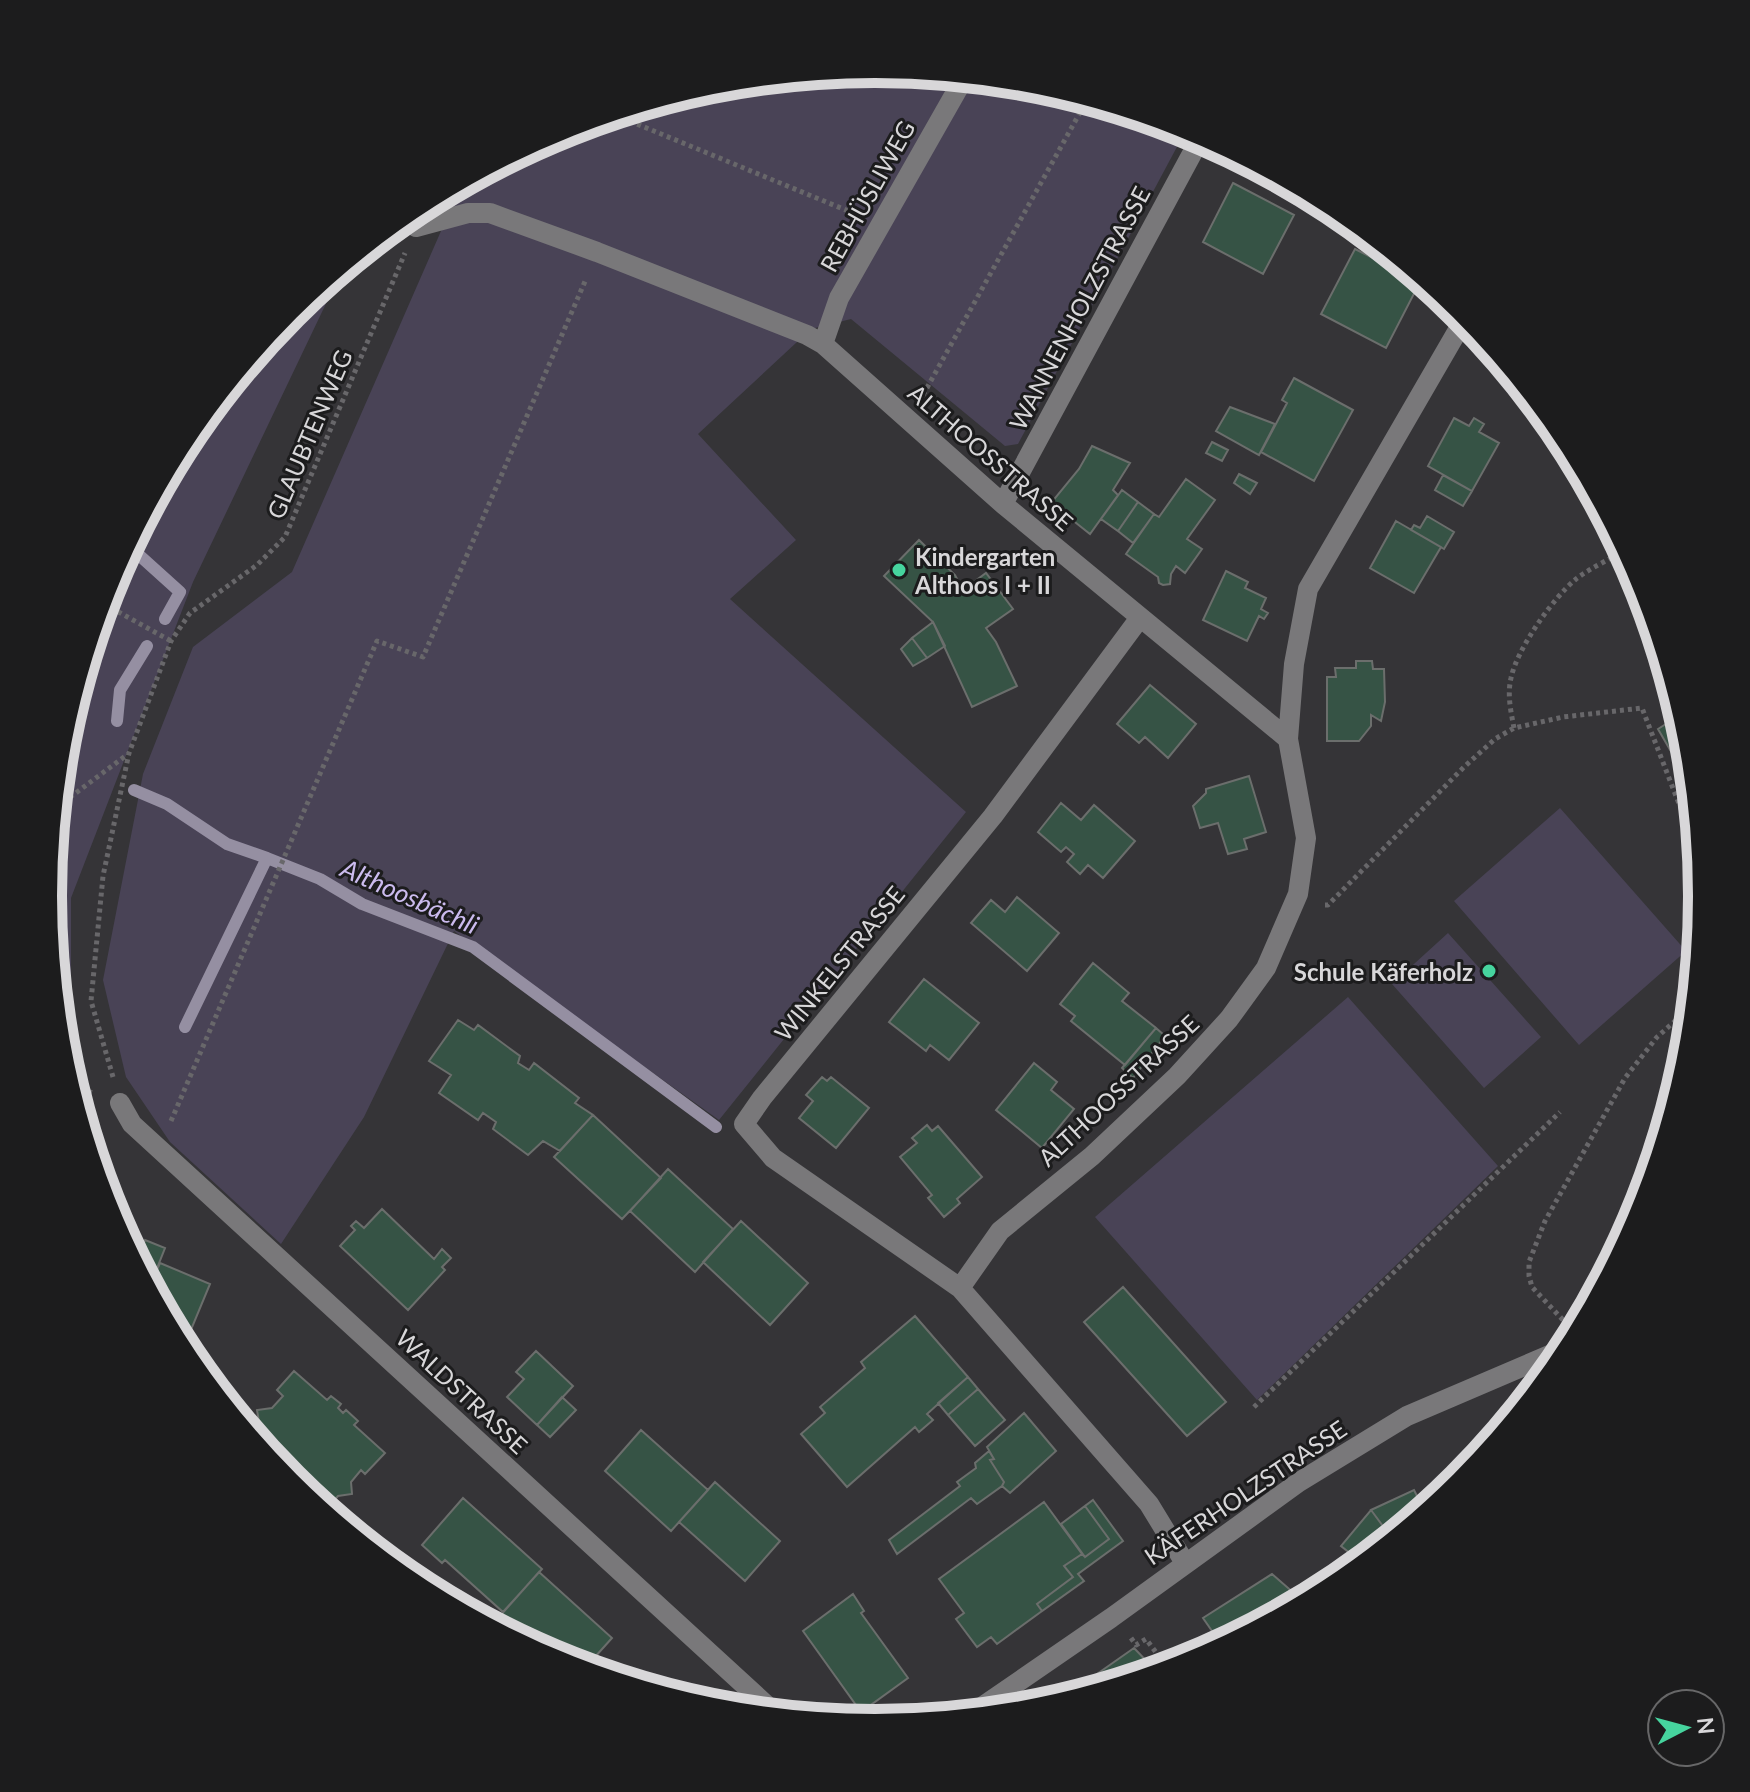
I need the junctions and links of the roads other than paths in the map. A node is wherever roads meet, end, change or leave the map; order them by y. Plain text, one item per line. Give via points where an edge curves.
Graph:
1 (958, 88) edge
2 (1195, 149) edge
3 (416, 227) road end
4 (1458, 330) edge
5 (823, 344) junction
6 (1003, 504) junction
7 (1139, 619) junction
8 (1288, 739) junction
9 (120, 1103) road end
10 (960, 1288) junction
11 (1534, 1371) edge
12 (1185, 1563) junction
13 (1015, 1696) edge
14 (762, 1701) edge

1 - 5 street, REBHÜSLIWEG via 839,298
2 - 6 street, WANNENHOLZSTRASSE
3 - 5 street, ALTHOOSSTRASSE via 468,213 490,213
4 - 8 street via 1308,589
5 - 6 street, ALTHOOSSTRASSE
6 - 7 street, ALTHOOSSTRASSE
7 - 8 street, ALTHOOSSTRASSE
7 - 10 street, WINKELSTRASSE via 993,816 744,1124 773,1158
8 - 10 street, ALTHOOSSTRASSE via 1306,838 1298,894 1266,968 1177,1076 1092,1156 1000,1231
9 - 14 street, WALDSTRASSE via 132,1124
10 - 12 street via 1149,1504
11 - 12 street, KÄFERHOLZSTRASSE via 1407,1416 1299,1482
12 - 13 street, KÄFERHOLZSTRASSE

